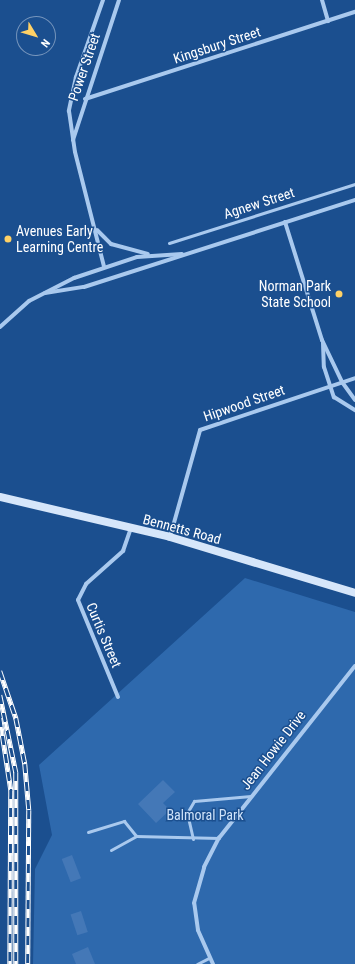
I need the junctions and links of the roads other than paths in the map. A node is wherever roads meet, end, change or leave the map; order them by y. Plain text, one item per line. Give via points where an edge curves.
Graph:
1 (103, 0) edge
2 (119, 0) edge
3 (322, 0) edge
4 (355, 12) edge
5 (328, 21) junction
6 (85, 99) junction
7 (73, 142) junction
8 (355, 184) edge
9 (355, 200) edge
10 (285, 222) junction
11 (95, 228) junction
12 (169, 243) dead end
13 (189, 254) junction
14 (157, 256) junction
15 (104, 267) junction
16 (45, 293) junction
17 (0, 327) edge
18 (322, 340) junction
19 (355, 378) edge
20 (342, 382) junction
21 (330, 386) junction
22 (355, 400) edge
23 (355, 410) edge
24 (0, 497) edge
25 (131, 528) junction
26 (170, 538) junction
27 (355, 593) edge
28 (355, 666) edge
29 (118, 697) dead end
30 (251, 796) junction
31 (88, 832) dead end
32 (136, 836) junction
33 (219, 838) junction
34 (193, 839) junction
35 (111, 850) dead end
36 (209, 958) junction
37 (197, 964) edge
38 (212, 964) edge

1 - 7 street, Power Street via 70,104
2 - 6 street, Power Street
3 - 5 street
4 - 5 street, Kingsbury Street
5 - 6 street, Kingsbury Street
6 - 7 street, Power Street
7 - 11 street, Power Street
8 - 12 lane, Agnew Street
9 - 10 street, Agnew Street
10 - 13 street, Agnew Street
10 - 18 street
11 - 14 street via 112,244
11 - 15 street, Power Street
13 - 14 street, Agnew Street
13 - 16 street, Agnew Street via 75,290
14 - 15 street, Agnew Street via 137,257
15 - 16 street, Agnew Street
16 - 17 street, Agnew Street via 27,302
18 - 20 street
18 - 21 street via 324,367
19 - 20 street, Hipwood Street
20 - 21 street, Hipwood Street
20 - 22 street
21 - 23 street via 337,400
21 - 26 street, Hipwood Street via 200,430
24 - 25 main road, Bennetts Road
25 - 26 main road, Bennetts Road
25 - 29 street, Curtis Street via 123,551 86,584 78,600
26 - 27 main road, Bennetts Road
28 - 30 street, Jean Howie Drive
30 - 33 street, Jean Howie Drive
30 - 34 lane via 194,801 187,813
31 - 32 lane via 124,821
32 - 34 lane
32 - 35 lane
33 - 34 lane
33 - 36 street, Jean Howie Drive via 204,867 194,903 198,930
36 - 37 lane
36 - 38 street, Jean Howie Drive

